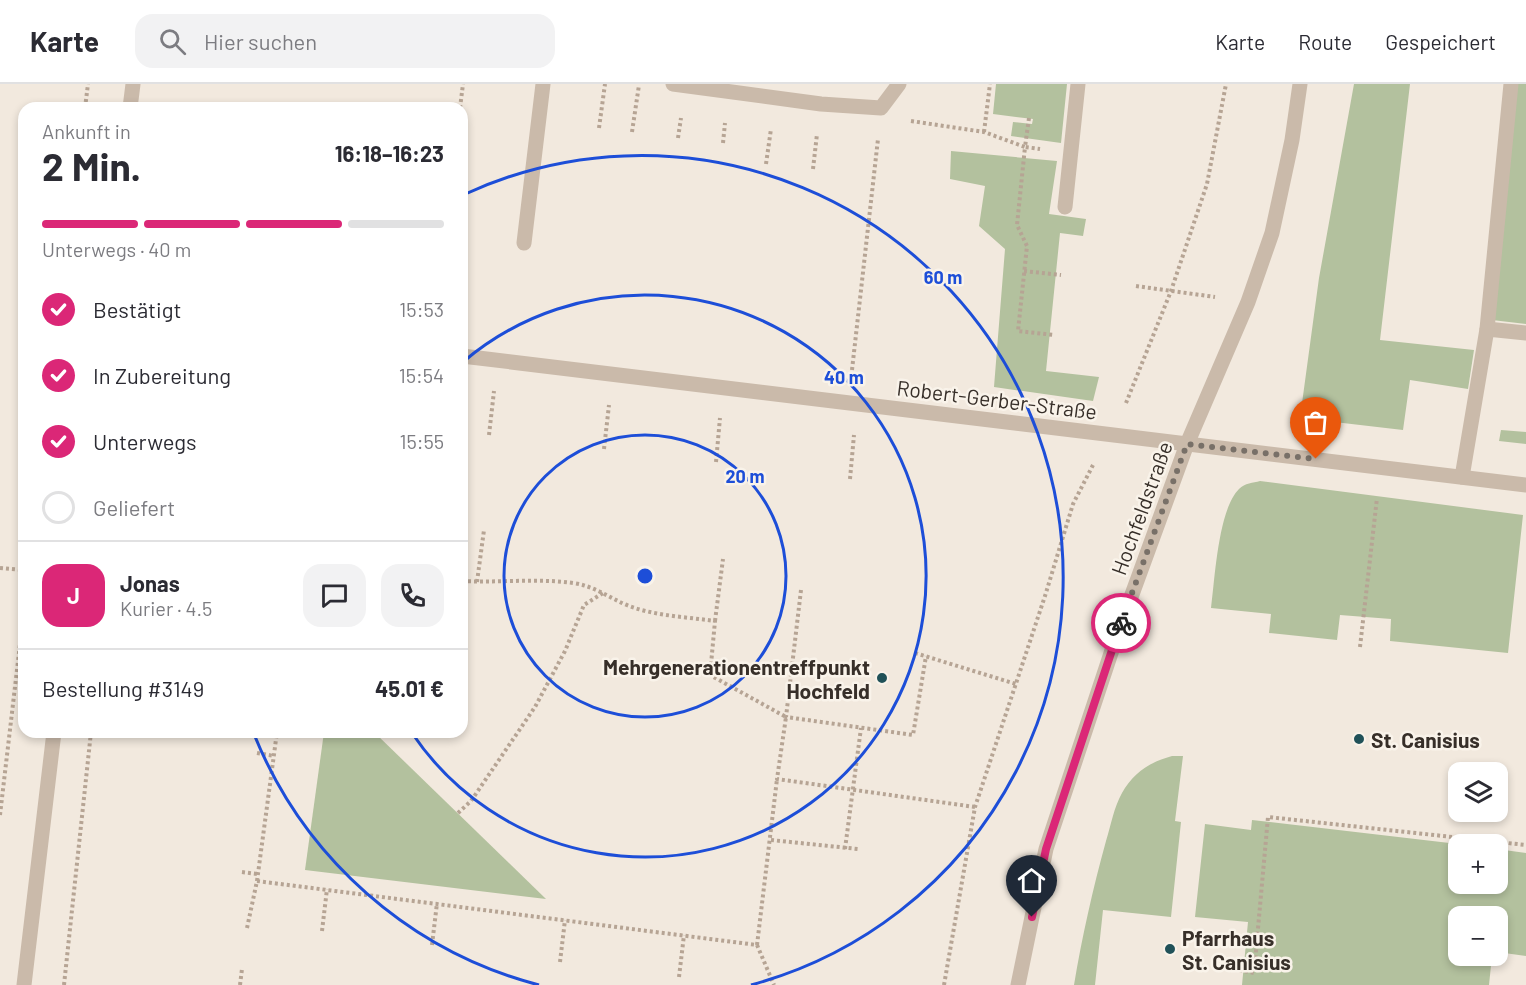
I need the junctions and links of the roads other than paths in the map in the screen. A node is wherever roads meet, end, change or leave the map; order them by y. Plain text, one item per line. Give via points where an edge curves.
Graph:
1 (133, 84) edge
2 (543, 84) edge
3 (673, 84) edge
4 (899, 84) edge
5 (1078, 84) edge
6 (1299, 84) edge
7 (1511, 84) edge
8 (131, 102) edge
9 (1065, 207) dead end
10 (524, 243) dead end
11 (1487, 329) junction
12 (1526, 333) edge
13 (468, 357) edge
14 (1187, 444) junction
15 (1462, 477) junction
16 (1526, 485) edge
17 (53, 738) edge
18 (24, 985) edge
19 (1018, 985) edge

1 - 8 street
2 - 10 street
3 - 4 street via 821,104 884,104
5 - 9 street
6 - 14 street, Hochfeldstraße via 1292,140 1272,233 1248,302
7 - 11 street
11 - 12 street
11 - 15 street
13 - 14 street, Robert-Gerber-Straße
14 - 15 street, Robert-Gerber-Straße
14 - 19 street, Hochfeldstraße via 1114,641 1046,849
15 - 16 street, Robert-Gerber-Straße
17 - 18 street

